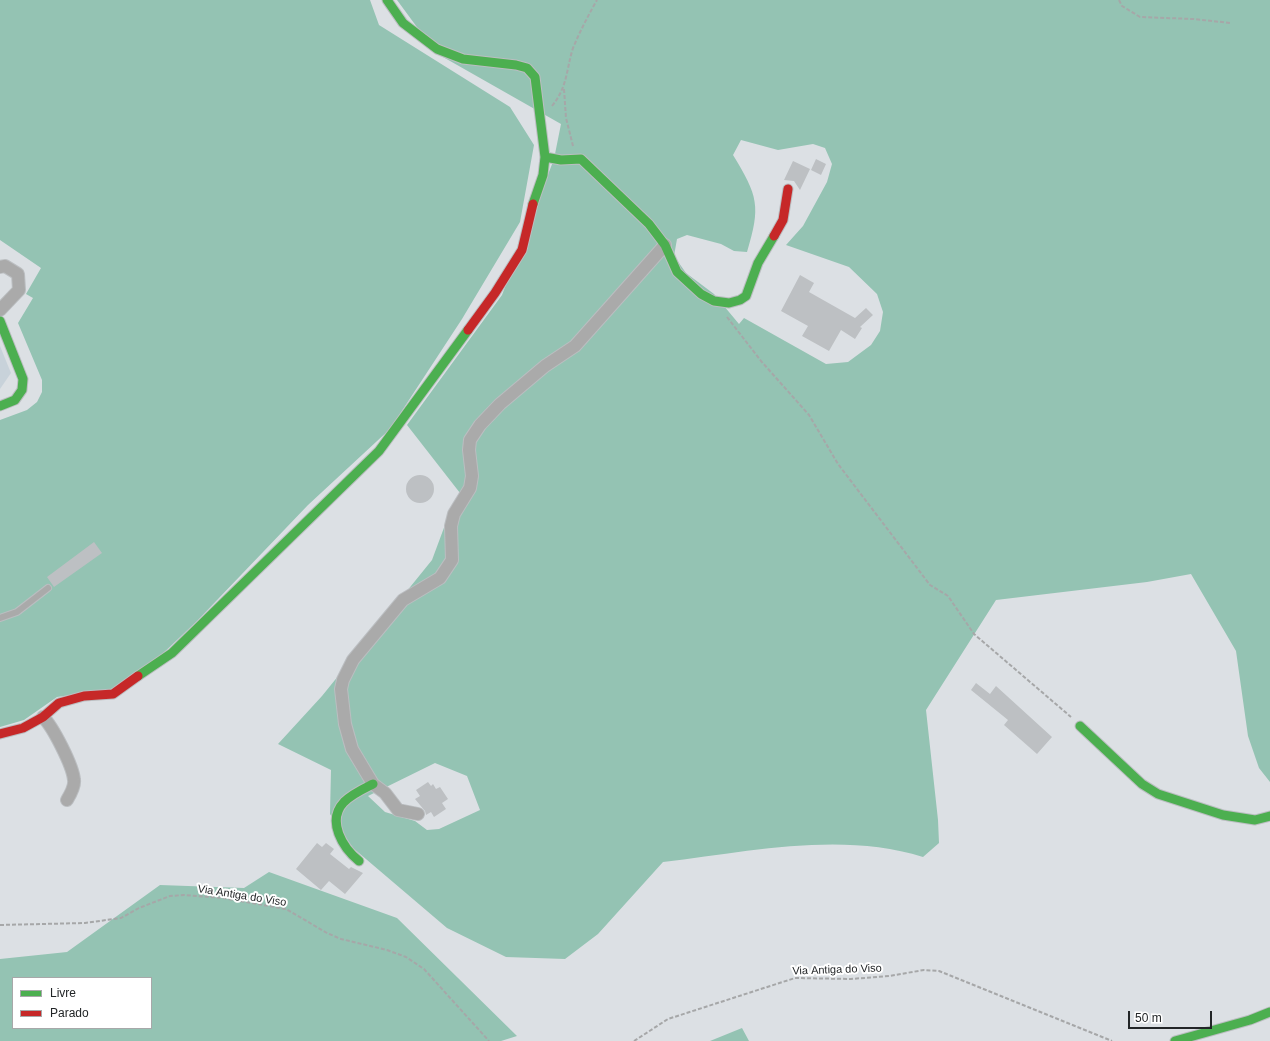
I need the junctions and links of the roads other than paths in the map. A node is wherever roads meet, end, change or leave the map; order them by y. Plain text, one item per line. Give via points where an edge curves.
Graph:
1 (387, 0) edge
2 (545, 158) junction
3 (788, 190) dead end
4 (665, 245) junction
5 (0, 267) edge
6 (0, 310) edge
7 (0, 321) edge
8 (0, 406) edge
9 (48, 588) dead end
10 (0, 618) edge
11 (43, 717) junction
12 (1080, 726) road end
13 (0, 734) edge
14 (373, 784) junction
15 (67, 800) dead end
16 (418, 814) dead end
17 (1270, 816) edge
18 (359, 861) dead end
19 (1270, 1012) edge
20 (1175, 1041) edge

1 - 2 street via 403,23 437,49 463,59 527,68 535,77
2 - 4 street via 581,159 635,210
2 - 11 street via 543,175 522,250 495,293 379,451 172,653 113,694 84,696 59,703
3 - 4 street via 783,220 758,263 746,296 740,300 728,303 714,301 701,294 677,272
4 - 14 street via 575,346 545,366 500,404 470,440 472,476 470,488 454,514 451,526 452,560 440,578 403,600 353,660 343,680 341,689 344,717 352,749
5 - 6 street via 5,266 18,274 19,290
7 - 8 street via 23,379 22,390 15,400
9 - 10 lane via 16,612
11 - 13 street via 23,728
11 - 15 street via 50,725 74,780
12 - 17 street via 1142,784 1158,794 1196,808 1236,818 1255,820
14 - 16 street via 385,792 398,810
14 - 18 street via 340,806 336,817 337,833 343,844
19 - 20 street

